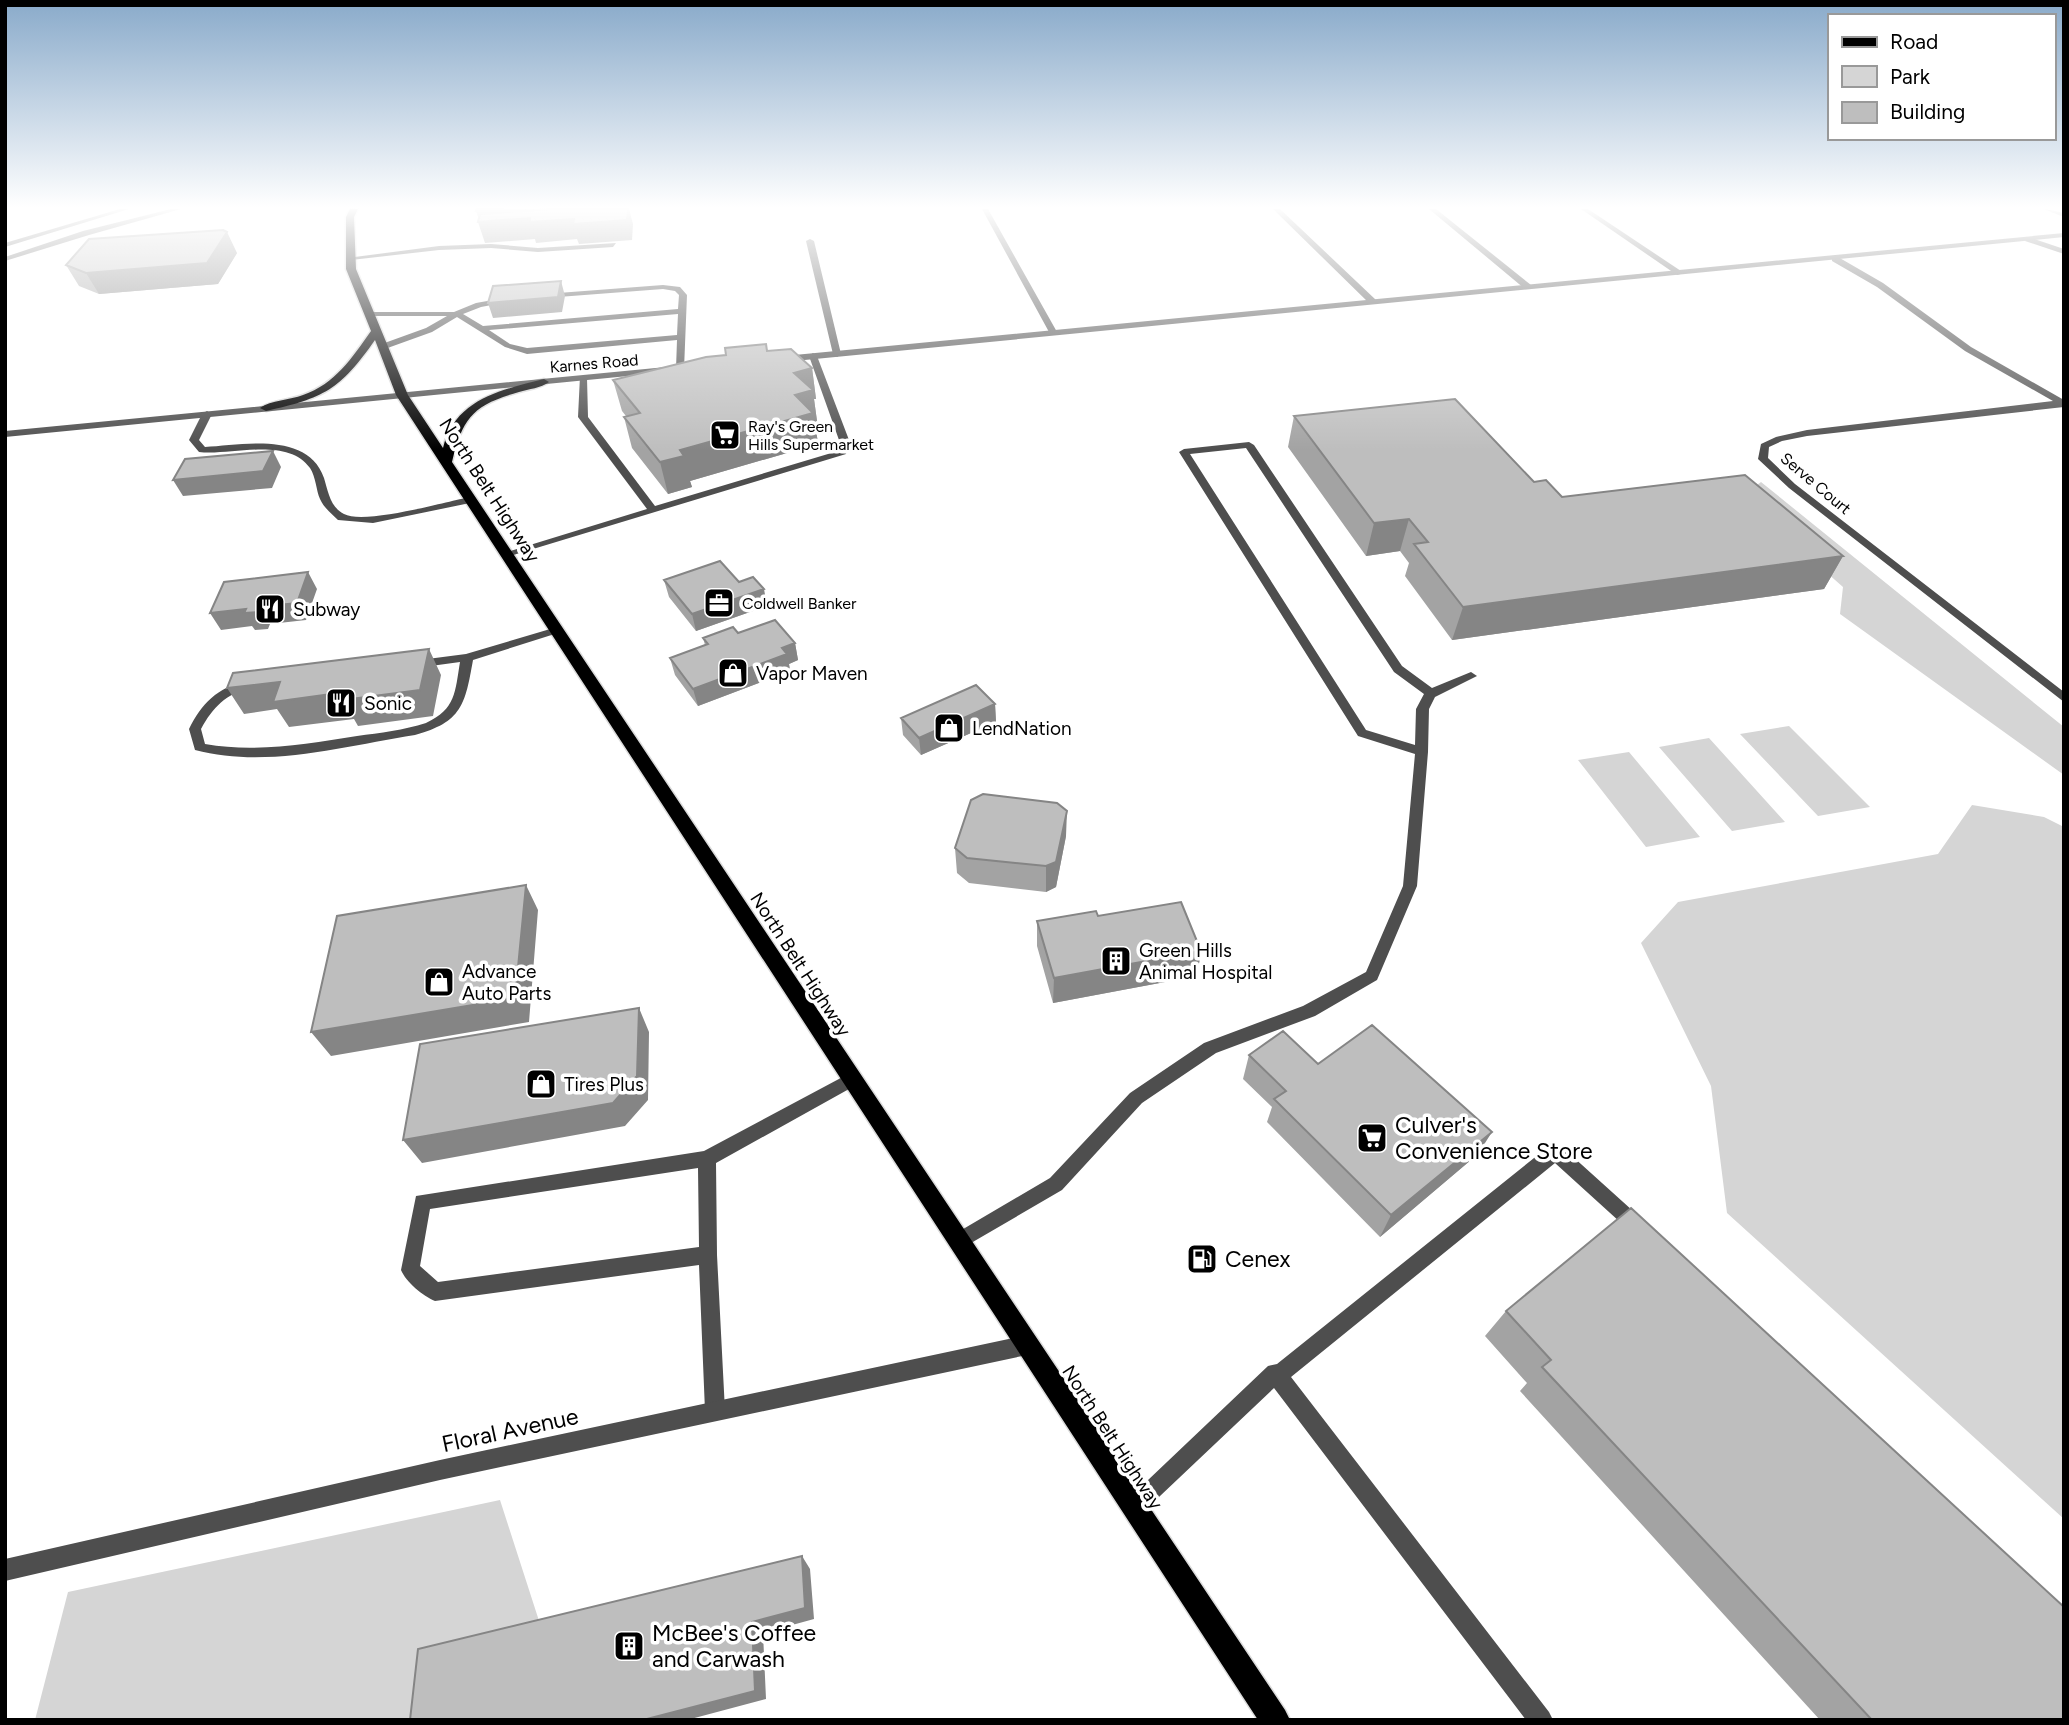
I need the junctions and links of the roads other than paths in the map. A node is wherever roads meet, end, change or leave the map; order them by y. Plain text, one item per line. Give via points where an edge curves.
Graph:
1 (359, 290) edge
2 (623, 290) edge
3 (677, 290) edge
4 (822, 290) edge
5 (1030, 290) edge
6 (1360, 290) edge
7 (1502, 290) edge
8 (1886, 290) edge
9 (538, 297) edge
10 (510, 299) edge
11 (1373, 302) junction
12 (681, 311) junction
13 (456, 314) junction
14 (482, 328) junction
15 (376, 331) junction
16 (1053, 332) junction
17 (679, 337) junction
18 (837, 354) junction
19 (813, 356) junction
20 (773, 360) edge
21 (693, 367) edge
22 (680, 369) junction
23 (583, 378) junction
24 (544, 382) junction
25 (402, 395) junction
26 (2062, 403) edge
27 (266, 408) junction
28 (207, 414) junction
29 (5, 434) edge
30 (446, 462) junction
31 (470, 500) junction
32 (653, 510) junction
33 (506, 554) junction
34 (557, 630) junction
35 (467, 658) junction
36 (402, 666) edge
37 (1471, 676) dead end
38 (257, 682) edge
39 (1431, 693) junction
40 (2064, 698) edge
41 (1422, 752) junction
42 (852, 1079) junction
43 (707, 1159) junction
44 (1649, 1236) edge
45 (959, 1241) junction
46 (708, 1255) junction
47 (1027, 1345) junction
48 (1277, 1376) junction
49 (715, 1411) junction
50 (1134, 1507) junction
51 (5, 1570) edge
52 (1275, 1720) edge
53 (1541, 1720) edge

1 - 15 main road, North Belt Highway
2 - 9 street
3 - 12 street via 682,295
4 - 18 street
5 - 16 street
6 - 11 street
7 - 11 street
8 - 26 street via 1968,349
10 - 13 street
11 - 16 street
12 - 14 street
12 - 17 street
13 - 14 street
13 - 15 street
13 - 15 street via 429,330
14 - 17 street via 508,348 527,351
15 - 25 main road, North Belt Highway
15 - 27 main road via 342,379 324,391
16 - 18 street
17 - 22 street
18 - 19 street
19 - 20 street
19 - 32 street via 844,440 843,452
21 - 22 street, Karnes Road
22 - 23 street, Karnes Road
23 - 24 street, Karnes Road
23 - 32 street via 583,417
24 - 25 street, Karnes Road
24 - 30 main road via 498,396 468,413 456,426
25 - 27 street, Karnes Road
25 - 30 main road, North Belt Highway
26 - 40 street, Serve Court via 1807,433 1764,446 1763,459
27 - 28 street, Karnes Road
28 - 29 street, Karnes Road
28 - 31 street via 194,440 202,450 290,449 303,455 314,467 327,503 342,518 373,520
30 - 31 main road, North Belt Highway
31 - 33 main road, North Belt Highway
32 - 33 street
33 - 34 main road, North Belt Highway
34 - 35 street
34 - 42 main road, North Belt Highway
35 - 36 street
35 - 38 street via 459,702 451,717 436,725 251,752 200,747 195,729 211,702 223,692
37 - 39 street
39 - 41 street via 1421,706
39 - 41 street via 1398,669 1249,445 1184,452 1362,733
41 - 45 street via 1410,886 1372,976 1309,1011 1210,1048 1136,1098 1056,1184
42 - 43 street
42 - 45 main road, North Belt Highway
43 - 46 street
43 - 46 street via 422,1202 410,1270 435,1292
44 - 48 street via 1555,1152
45 - 47 main road, North Belt Highway
46 - 49 street
47 - 49 street, Floral Avenue
47 - 50 main road, North Belt Highway
48 - 50 street
48 - 53 street
49 - 51 street, Floral Avenue
50 - 52 main road, North Belt Highway

